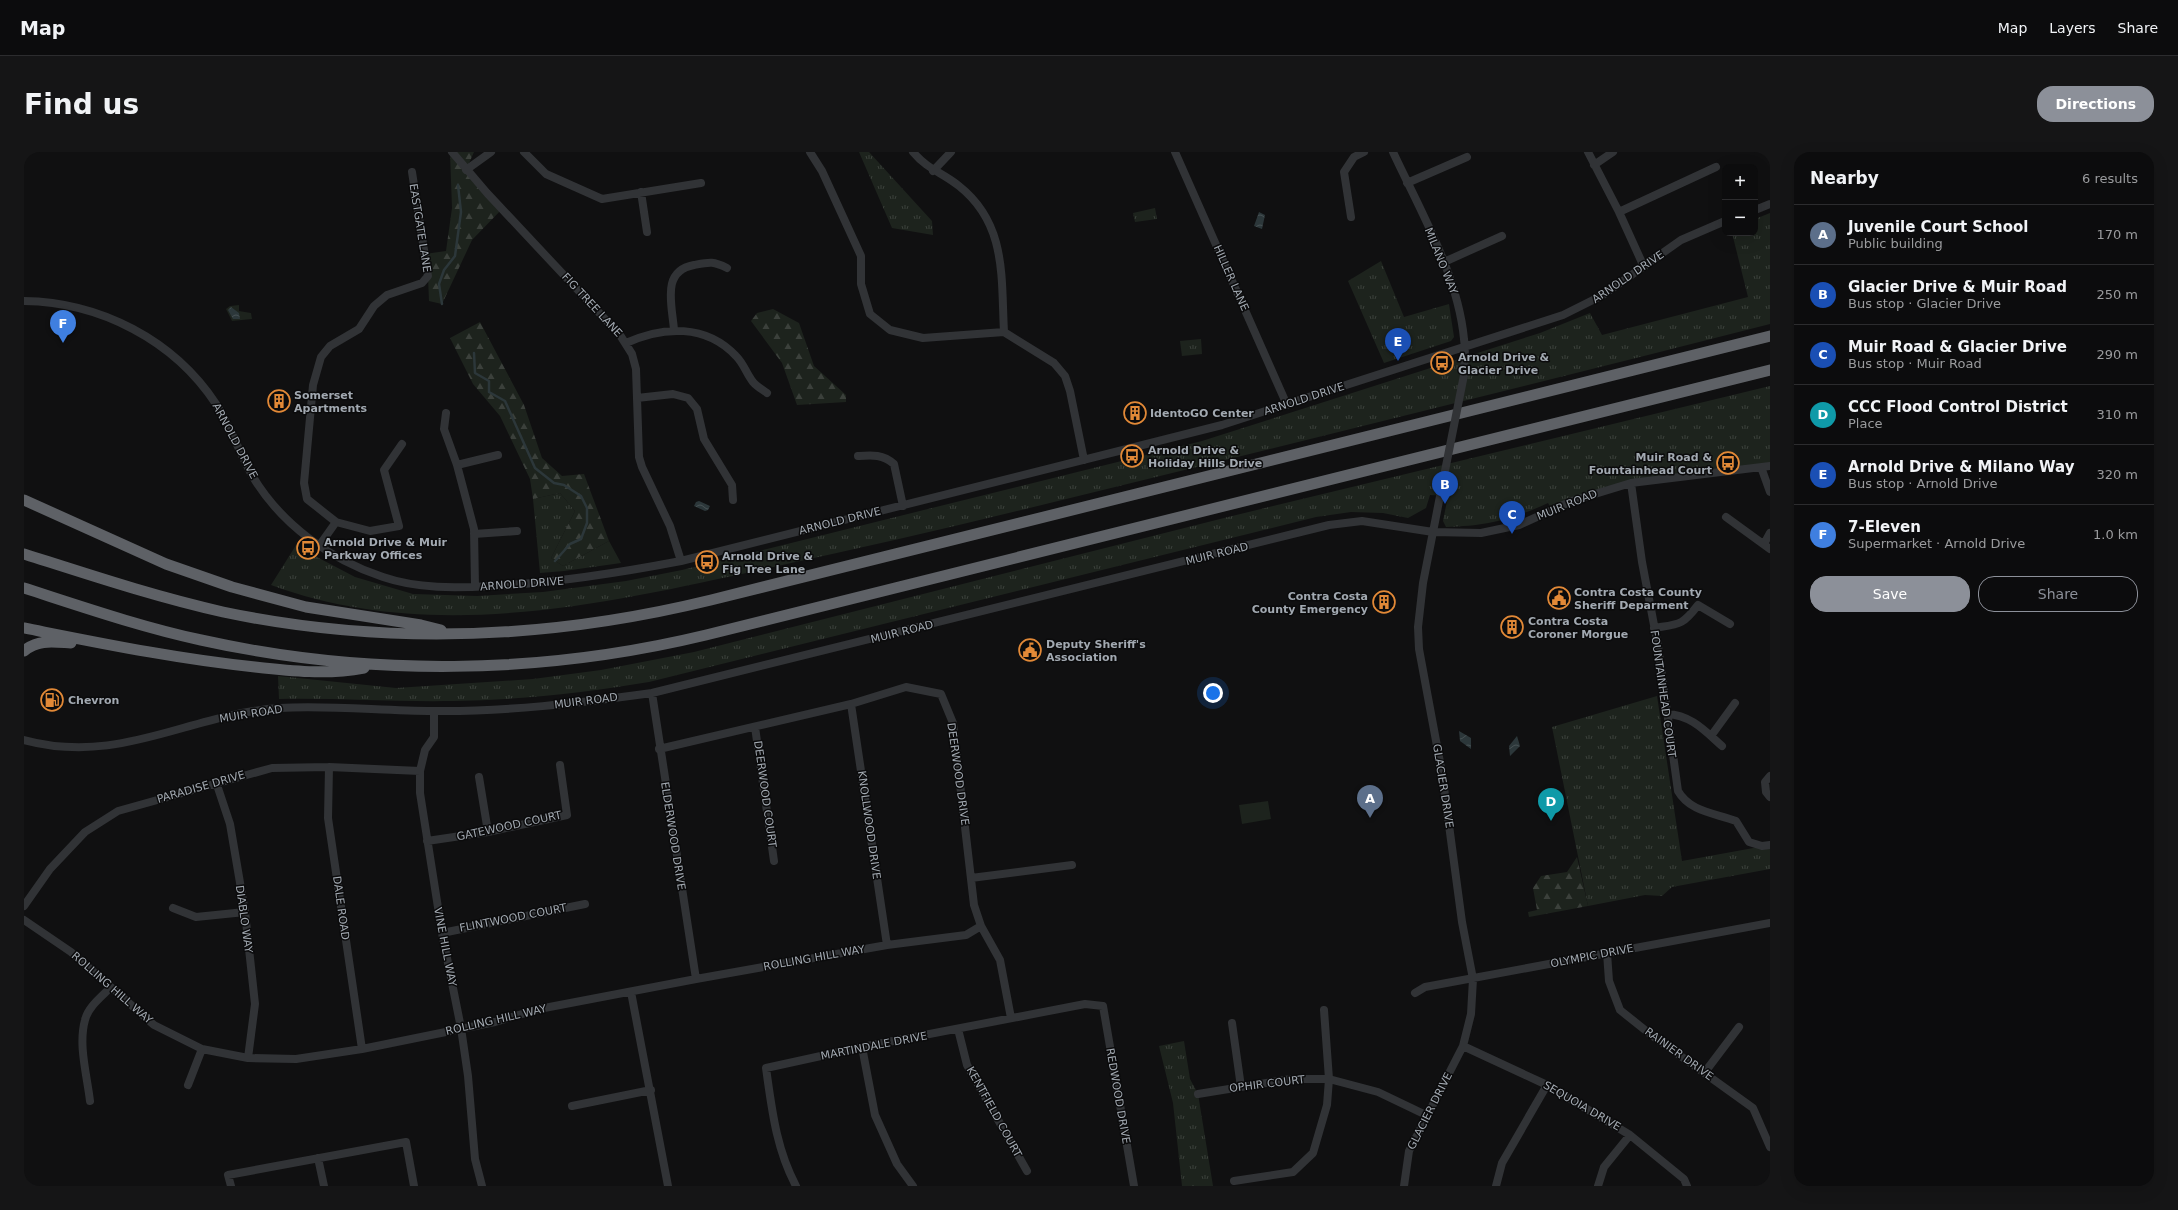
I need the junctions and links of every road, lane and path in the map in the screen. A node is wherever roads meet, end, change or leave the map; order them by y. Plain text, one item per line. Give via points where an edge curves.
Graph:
1 (452, 152) edge
2 (490, 152) edge
3 (524, 152) edge
4 (810, 152) edge
5 (913, 152) edge
6 (951, 152) edge
7 (1175, 152) edge
8 (1364, 152) edge
9 (1393, 152) edge
10 (1588, 152) edge
11 (1612, 152) edge
12 (1467, 157) dead end
13 (1594, 165) junction
14 (1716, 167) dead end
15 (466, 170) junction
16 (934, 171) junction
17 (412, 172) dead end
18 (701, 183) dead end
19 (1407, 183) junction
20 (641, 192) junction
21 (1770, 204) edge
22 (1758, 209) edge
23 (1620, 212) junction
24 (1351, 217) dead end
25 (1722, 222) edge
26 (647, 232) dead end
27 (1502, 236) dead end
28 (1444, 262) junction
29 (1644, 267) junction
30 (727, 268) dead end
31 (24, 301) edge
32 (674, 330) junction
33 (1004, 332) junction
34 (1770, 336) edge
35 (626, 343) junction
36 (1465, 347) junction
37 (1770, 370) edge
38 (1464, 375) joint
39 (767, 393) dead end
40 (637, 398) junction
41 (1287, 405) junction
42 (446, 413) dead end
43 (402, 444) dead end
44 (498, 455) dead end
45 (858, 456) dead end
46 (1084, 460) junction
47 (456, 465) junction
48 (1770, 466) edge
49 (1761, 467) junction
50 (1631, 483) junction
51 (1770, 492) edge
52 (24, 500) edge
53 (733, 500) dead end
54 (903, 506) junction
55 (1726, 517) dead end
56 (336, 522) junction
57 (517, 531) dead end
58 (1433, 532) junction
59 (1770, 533) edge
60 (474, 534) junction
61 (319, 546) junction
62 (1767, 547) edge
63 (28, 555) edge
64 (681, 561) junction
65 (475, 587) junction
66 (29, 590) edge
67 (1730, 624) dead end
68 (24, 628) edge
69 (1654, 628) junction
70 (455, 634) junction
71 (91, 641) junction
72 (24, 651) edge
73 (380, 665) junction
74 (652, 693) junction
75 (1735, 703) dead end
76 (851, 704) junction
77 (434, 712) junction
78 (1666, 714) junction
79 (755, 727) junction
80 (1711, 736) junction
81 (24, 740) edge
82 (1722, 746) dead end
83 (659, 749) junction
84 (560, 765) dead end
85 (329, 767) junction
86 (420, 770) junction
87 (1770, 776) edge
88 (479, 777) dead end
89 (216, 782) junction
90 (1770, 797) edge
91 (488, 832) junction
92 (427, 841) junction
93 (1770, 845) edge
94 (774, 861) dead end
95 (1072, 865) dead end
96 (971, 878) junction
97 (585, 904) dead end
98 (24, 906) edge
99 (173, 908) dead end
100 (245, 912) junction
101 (24, 920) edge
102 (1770, 923) edge
103 (981, 926) junction
104 (442, 932) junction
105 (887, 945) junction
106 (1607, 953) junction
107 (696, 979) junction
108 (1473, 979) junction
109 (110, 988) junction
110 (631, 992) junction
111 (1415, 993) dead end
112 (1103, 1006) joint
113 (1324, 1010) dead end
114 (1012, 1018) junction
115 (1232, 1023) dead end
116 (1739, 1027) dead end
117 (461, 1028) junction
118 (958, 1029) junction
119 (1463, 1046) junction
120 (862, 1047) junction
121 (202, 1049) junction
122 (362, 1049) junction
123 (248, 1058) junction
124 (1704, 1072) junction
125 (1330, 1079) junction
126 (188, 1085) dead end
127 (1547, 1085) junction
128 (1241, 1087) junction
129 (651, 1090) junction
130 (1198, 1094) dead end
131 (90, 1101) dead end
132 (572, 1106) dead end
133 (1426, 1115) junction
134 (1630, 1135) junction
135 (1770, 1147) edge
136 (318, 1158) junction
137 (1027, 1171) dead end
138 (1234, 1181) dead end
139 (231, 1186) edge
140 (324, 1186) edge
141 (414, 1186) edge
142 (482, 1186) edge
143 (668, 1186) edge
144 (796, 1186) edge
145 (912, 1186) edge
146 (1134, 1186) edge
147 (1404, 1186) edge
148 (1496, 1186) edge
149 (1598, 1186) edge
150 (1687, 1186) edge

1 - 15 street, FIG TREE LANE
2 - 15 street
3 - 20 street via 546,174 602,199
4 - 33 street via 822,171 860,256 861,284 870,314 890,330 923,338
5 - 16 street
6 - 16 street
7 - 41 street, HILLER LANE
8 - 24 street via 1354,157 1344,172
9 - 19 street, MILANO WAY
10 - 13 street
11 - 13 street
12 - 19 street
13 - 23 street
14 - 23 street
15 - 35 street, FIG TREE LANE
16 - 33 street via 972,197 992,228 999,252
17 - 56 street, EASTGATE LANE via 428,276 422,283 387,295 374,306 359,329 330,346 321,357 313,385 304,483 307,499
18 - 20 street
19 - 28 street, MILANO WAY
20 - 26 street
21 - 22 street
23 - 29 street
25 - 29 street, ARNOLD DRIVE via 1681,240
27 - 28 street
28 - 36 street, MILANO WAY via 1457,301
29 - 36 street, ARNOLD DRIVE via 1583,306
30 - 32 street via 714,262 684,267 674,275 670,288
31 - 61 street, ARNOLD DRIVE via 84,309 152,339 177,359 195,376 216,404 254,478 268,497 283,515
32 - 35 street via 645,334
32 - 39 street via 702,334 718,341 736,355 753,382
33 - 46 street via 1054,363 1065,376
34 - 70 highway via 676,608 569,627
35 - 40 street, FIG TREE LANE via 636,369
36 - 38 street, MILANO WAY
36 - 41 street, ARNOLD DRIVE
37 - 73 highway via 658,646 599,656 514,664 453,667
38 - 58 street, GLACIER DRIVE, bridge
40 - 53 street via 673,394 688,398 697,409 704,439 732,485
40 - 64 street, FIG TREE LANE via 639,457 670,526
41 - 46 street, ARNOLD DRIVE via 1200,431
42 - 47 street via 444,429
43 - 56 street, EASTGATE LANE via 384,470 400,526 370,531
44 - 47 street
45 - 54 street via 881,456 894,464
46 - 54 street, ARNOLD DRIVE
47 - 60 street
48 - 49 street, MUIR ROAD
49 - 50 street, MUIR ROAD
49 - 51 street
50 - 58 street, MUIR ROAD via 1572,501 1519,525 1500,530 1481,533
50 - 69 street, FOUNTAINHEAD COURT
52 - 70 highway via 160,561 232,587 306,606 421,625
54 - 64 street, ARNOLD DRIVE
55 - 62 street
56 - 61 street
57 - 60 street
58 - 74 street, MUIR ROAD via 1362,521 1329,525
58 - 108 street, GLACIER DRIVE via 1420,607 1419,649 1442,773 1462,922
59 - 62 street
60 - 65 street
61 - 65 street, ARNOLD DRIVE via 359,568 385,578 415,585
63 - 70 highway via 154,595 248,616 350,630
64 - 65 street, ARNOLD DRIVE via 576,580
66 - 73 highway via 200,640 290,656
67 - 69 street via 1698,605 1686,620
68 - 71 highway
69 - 78 street, FOUNTAINHEAD COURT
71 - 72 highway via 48,642 30,646
71 - 73 highway via 224,664 277,669 333,672
74 - 77 street, MUIR ROAD via 564,705
74 - 83 street, ELDERWOOD DRIVE
75 - 80 street
76 - 79 street, DEERWOOD DRIVE
76 - 96 street, DEERWOOD DRIVE via 906,687 941,694 953,724
76 - 105 street, KNOLLWOOD DRIVE
77 - 81 street, MUIR ROAD via 280,708 210,721 112,746 70,747
77 - 86 street, VINE HILL WAY via 434,737 425,750
78 - 80 street via 1679,714
78 - 93 street, FOUNTAINHEAD COURT via 1678,791 1682,798 1695,809 1736,821 1749,842 1762,846
79 - 83 street, DEERWOOD DRIVE
79 - 94 street, DEERWOOD COURT
80 - 82 street
83 - 107 street, ELDERWOOD DRIVE
84 - 91 street, GATEWOOD COURT via 567,815
85 - 86 street, PARADISE DRIVE
85 - 89 street, PARADISE DRIVE via 272,768
85 - 122 street, DALE ROAD via 328,818
86 - 92 street, VINE HILL WAY via 420,793
87 - 90 street via 1765,782 1766,792
88 - 91 street
89 - 98 street, PARADISE DRIVE via 118,811 85,832 50,869
89 - 100 street, DIABLO WAY via 230,824
91 - 92 street, GATEWOOD COURT
92 - 104 street, VINE HILL WAY
95 - 96 street
96 - 103 street, DEERWOOD DRIVE via 974,905
97 - 104 street, FLINTWOOD COURT
99 - 100 street via 196,917
100 - 123 street, DIABLO WAY via 255,1004
101 - 109 street, ROLLING HILL WAY via 71,952
102 - 106 street, OLYMPIC DRIVE
103 - 105 street, ROLLING HILL WAY via 966,935
103 - 114 street, DEERWOOD DRIVE via 1000,960
104 - 117 street, VINE HILL WAY
105 - 107 street, ROLLING HILL WAY
106 - 108 street, OLYMPIC DRIVE
106 - 124 street, RAINIER DRIVE via 1609,981 1620,1010
107 - 110 street, ROLLING HILL WAY
108 - 111 street, OLYMPIC DRIVE via 1425,987
108 - 119 street, GLACIER DRIVE via 1471,1014
109 - 121 street, ROLLING HILL WAY via 154,1025
109 - 131 street via 96,1001 85,1018 82,1040
110 - 117 street, ROLLING HILL WAY via 539,1009 495,1022
110 - 129 street
112 - 114 street, MARTINDALE DRIVE via 1085,1004
112 - 146 street, REDWOOD DRIVE
113 - 125 street
114 - 118 street, MARTINDALE DRIVE
115 - 128 street
116 - 124 street
117 - 122 street, ROLLING HILL WAY
117 - 142 street, VINE HILL WAY via 475,1159
118 - 120 street, MARTINDALE DRIVE
118 - 137 street, KENTFIELD COURT via 967,1065
119 - 127 street, SEQUOIA DRIVE
119 - 133 street, GLACIER DRIVE
120 - 144 street, MARTINDALE DRIVE via 766,1068 774,1124 784,1165
120 - 145 street via 874,1115 897,1164
121 - 123 street, ROLLING HILL WAY
121 - 126 street
122 - 123 street, ROLLING HILL WAY via 296,1059
124 - 135 street, RAINIER DRIVE via 1753,1108
125 - 128 street, OPHIR COURT via 1291,1079
125 - 133 street, OPHIR COURT via 1378,1092
125 - 138 street via 1327,1105 1313,1153 1293,1172
127 - 134 street, SEQUOIA DRIVE
127 - 148 street via 1502,1163
128 - 130 street, OPHIR COURT
129 - 132 street
129 - 143 street
133 - 147 street, GLACIER DRIVE via 1408,1151
134 - 149 street via 1604,1167
134 - 150 street, SEQUOIA DRIVE via 1684,1180
136 - 139 street via 228,1176
136 - 140 street
136 - 141 street via 406,1142

